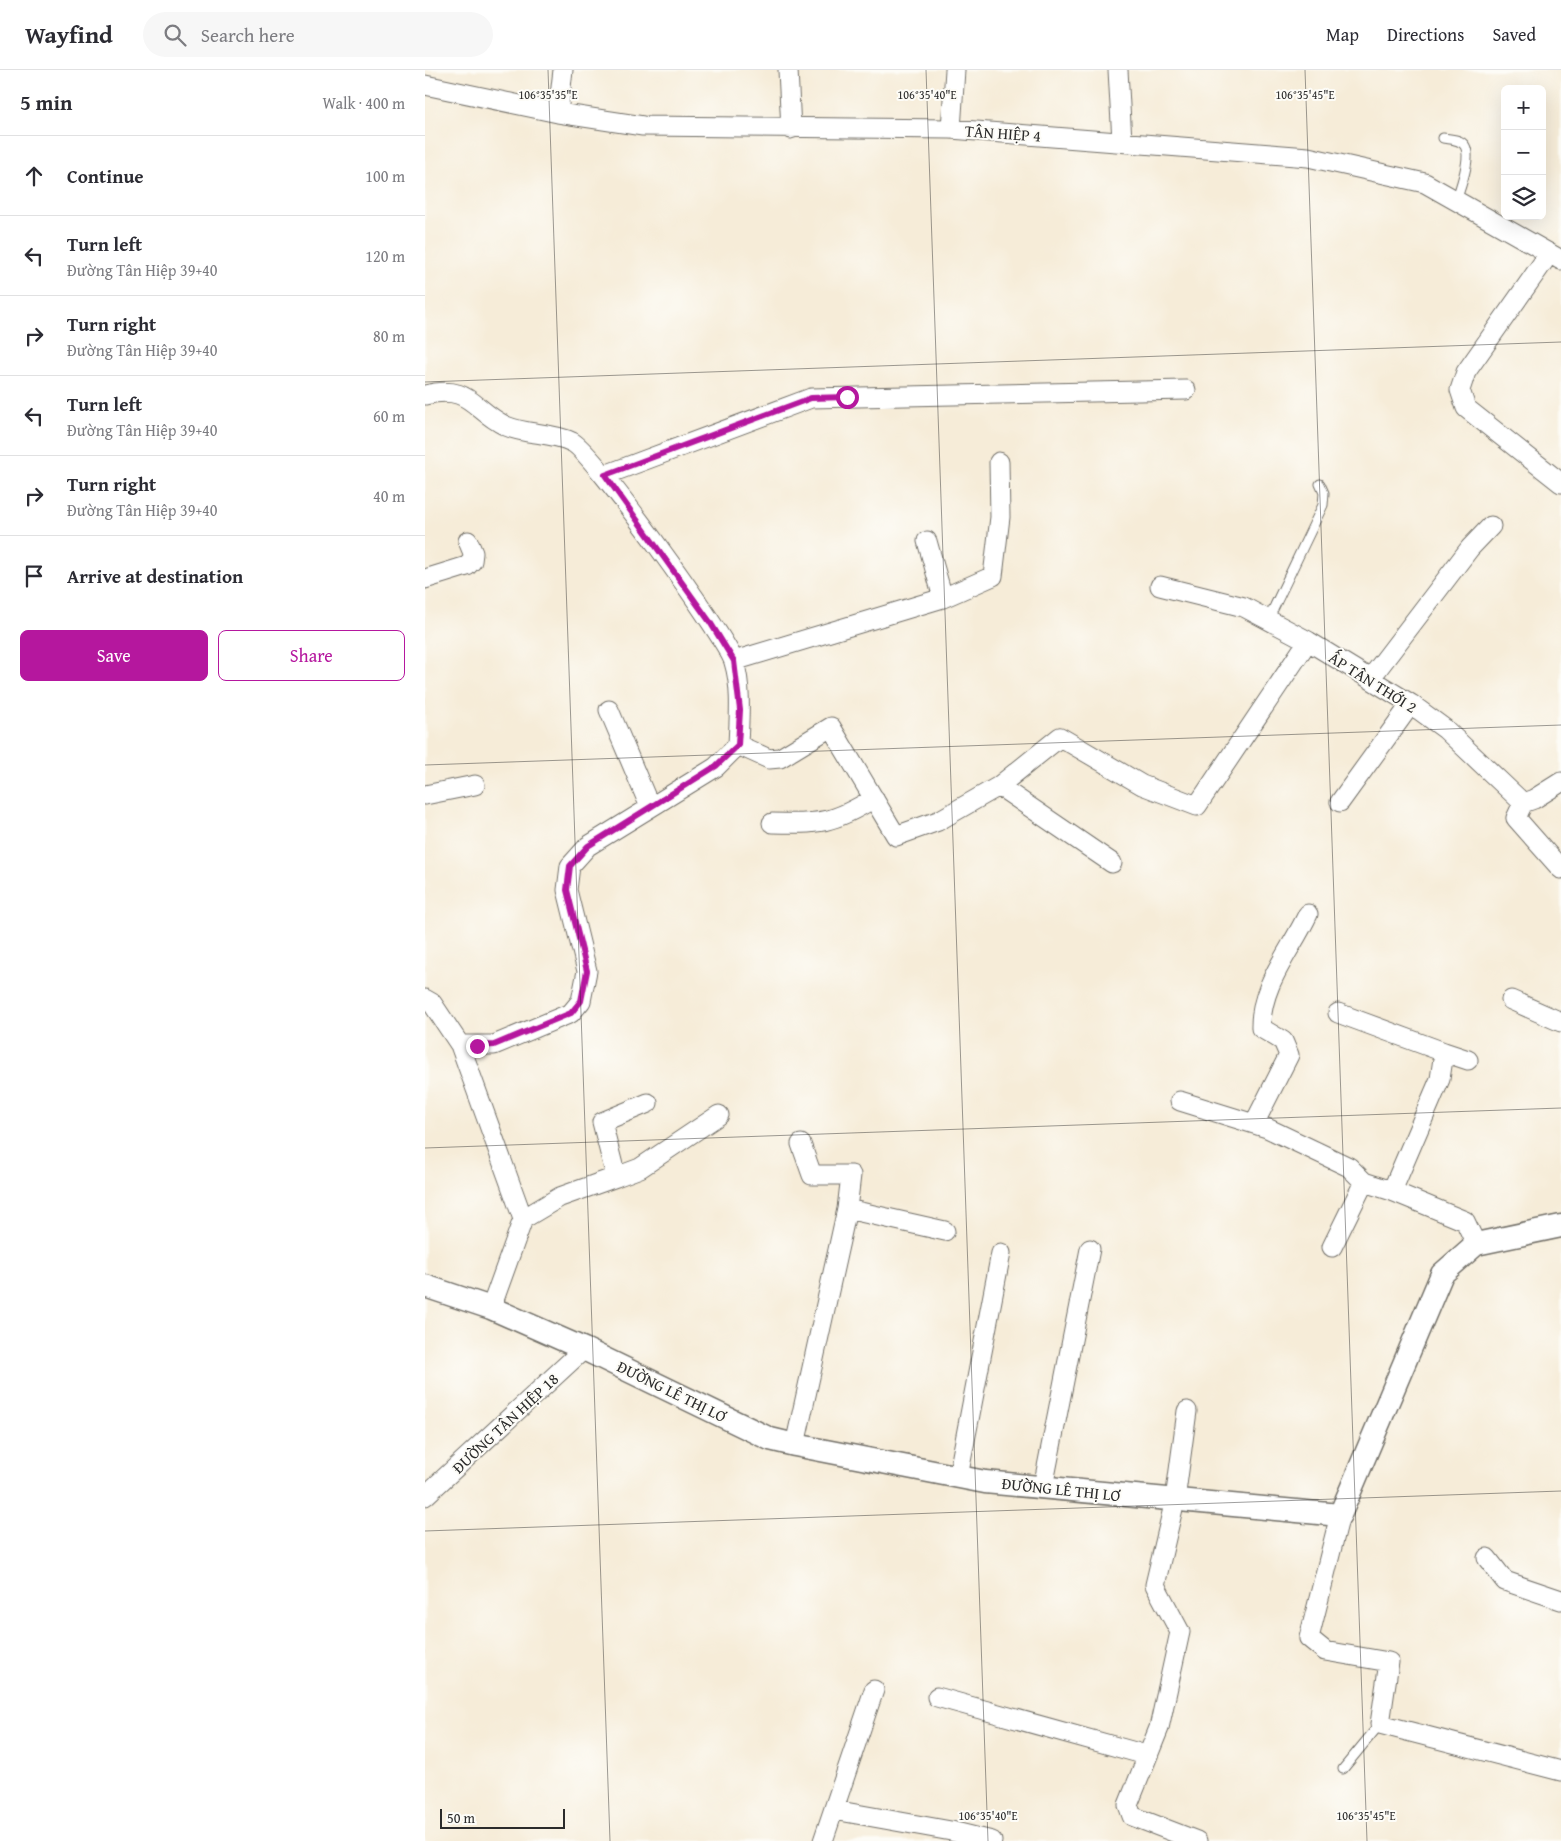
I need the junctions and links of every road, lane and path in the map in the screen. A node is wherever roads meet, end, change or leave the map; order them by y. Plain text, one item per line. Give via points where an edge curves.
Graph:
1 (563, 70) edge
2 (789, 70) edge
3 (955, 70) edge
4 (1118, 70) edge
5 (425, 85) edge
6 (557, 113) junction
7 (791, 129) junction
8 (951, 129) junction
9 (1443, 138) dead end
10 (1122, 141) junction
11 (1455, 201) junction
12 (1555, 257) edge
13 (1186, 390) dead end
14 (425, 396) edge
15 (999, 462) dead end
16 (605, 475) junction
17 (1561, 483) edge
18 (1320, 484) dead end
19 (1491, 526) dead end
20 (468, 541) dead end
21 (927, 541) dead end
22 (425, 579) edge
23 (1160, 586) dead end
24 (943, 598) junction
25 (1268, 620) junction
26 (1308, 641) junction
27 (734, 661) junction
28 (1370, 679) junction
29 (1411, 704) junction
30 (609, 710) dead end
31 (738, 745) junction
32 (1561, 782) edge
33 (475, 785) dead end
34 (999, 786) junction
35 (425, 795) edge
36 (873, 798) junction
37 (1340, 802) dead end
38 (1523, 803) junction
39 (650, 807) junction
40 (772, 823) dead end
41 (1111, 863) dead end
42 (1561, 869) edge
43 (1308, 914) dead end
44 (425, 999) edge
45 (1511, 1000) dead end
46 (1338, 1013) dead end
47 (1561, 1022) edge
48 (460, 1045) junction
49 (1444, 1052) junction
50 (1468, 1060) dead end
51 (1180, 1101) dead end
52 (648, 1102) dead end
53 (719, 1115) dead end
54 (1254, 1124) junction
55 (801, 1144) dead end
56 (616, 1177) junction
57 (1364, 1182) junction
58 (1392, 1191) junction
59 (847, 1209) junction
60 (523, 1219) junction
61 (1561, 1226) edge
62 (945, 1231) dead end
63 (1476, 1244) junction
64 (1332, 1247) dead end
65 (1090, 1249) dead end
66 (1001, 1253) dead end
67 (425, 1286) edge
68 (491, 1308) junction
69 (584, 1349) junction
70 (1187, 1411) dead end
71 (795, 1445) junction
72 (958, 1477) junction
73 (1043, 1488) junction
74 (425, 1496) edge
75 (1175, 1500) junction
76 (1340, 1515) junction
77 (1487, 1558) dead end
78 (1561, 1600) edge
79 (874, 1690) dead end
80 (937, 1696) dead end
81 (1380, 1724) junction
82 (1146, 1755) junction
83 (1343, 1769) dead end
84 (1561, 1771) edge
85 (834, 1810) junction
86 (823, 1841) edge
87 (992, 1841) edge
88 (1197, 1841) edge

1 - 6 street
2 - 7 street
3 - 8 street
4 - 10 street
5 - 6 street, TÂN HIỆP 4
6 - 7 street, TÂN HIỆP 4 via 643,126
7 - 8 street, TÂN HIỆP 4
8 - 10 street, TÂN HIỆP 4
9 - 11 lane via 1460,142 1467,152
10 - 11 street, TÂN HIỆP 4 via 1309,158 1425,183
11 - 12 street, TÂN HIỆP 4
12 - 17 street via 1466,372 1461,390 1466,408
13 - 16 street via 811,398
14 - 16 street via 437,392 459,393 506,426 573,442
15 - 24 street via 1000,517 993,576
16 - 27 street via 710,622
18 - 25 lane via 1324,493 1323,505
19 - 28 street via 1470,548
20 - 22 street via 473,553 467,566
21 - 24 street
23 - 25 street, ẤP TÂN THỚI 2 via 1244,608
24 - 27 street
25 - 26 street, ẤP TÂN THỚI 2
26 - 28 street, ẤP TÂN THỚI 2
26 - 34 street via 1197,806 1142,785 1060,737
27 - 31 street via 740,710
28 - 29 street, ẤP TÂN THỚI 2
29 - 37 street
29 - 38 street, ẤP TÂN THỚI 2 via 1445,729
30 - 39 street
31 - 36 street via 769,759 780,758 831,727
31 - 39 street via 716,766
32 - 38 street
33 - 35 street
34 - 36 street via 938,821 896,836
34 - 41 street
36 - 40 street via 850,813 817,824
38 - 42 street via 1516,818
39 - 48 street via 588,846 570,866 567,890 587,971 581,1001 571,1013 494,1045
43 - 54 street via 1267,992 1261,1028 1283,1042 1289,1055
44 - 48 street via 432,1003
45 - 47 street
46 - 49 street
48 - 60 street
49 - 50 street
49 - 58 street via 1440,1079
51 - 54 street
52 - 56 street via 602,1122
53 - 56 street via 640,1168
54 - 57 street via 1349,1167
55 - 59 street via 812,1175 851,1175
56 - 60 street via 560,1197
57 - 58 street
57 - 64 street
58 - 63 street via 1465,1221
59 - 62 street
59 - 71 street
60 - 68 street
61 - 63 street
63 - 76 street via 1442,1274
65 - 73 street
66 - 72 street
67 - 68 street, ĐƯỜNG LÊ THỊ LƠ
68 - 69 street, ĐƯỜNG LÊ THỊ LƠ
69 - 71 street, ĐƯỜNG LÊ THỊ LƠ via 770,1439
69 - 74 street, ĐƯỜNG TÂN HIỆP 18
70 - 75 street
71 - 72 street, ĐƯỜNG LÊ THỊ LƠ
72 - 73 street, ĐƯỜNG LÊ THỊ LƠ
73 - 75 street, ĐƯỜNG LÊ THỊ LƠ
75 - 76 street, ĐƯỜNG LÊ THỊ LƠ
75 - 82 street via 1155,1585 1180,1632 1159,1728
76 - 81 street via 1309,1638 1325,1651 1389,1662
77 - 78 street via 1505,1581
79 - 85 street
80 - 82 street
81 - 83 lane
81 - 84 street
82 - 88 street via 1128,1805 1132,1816
85 - 86 street
85 - 87 street

